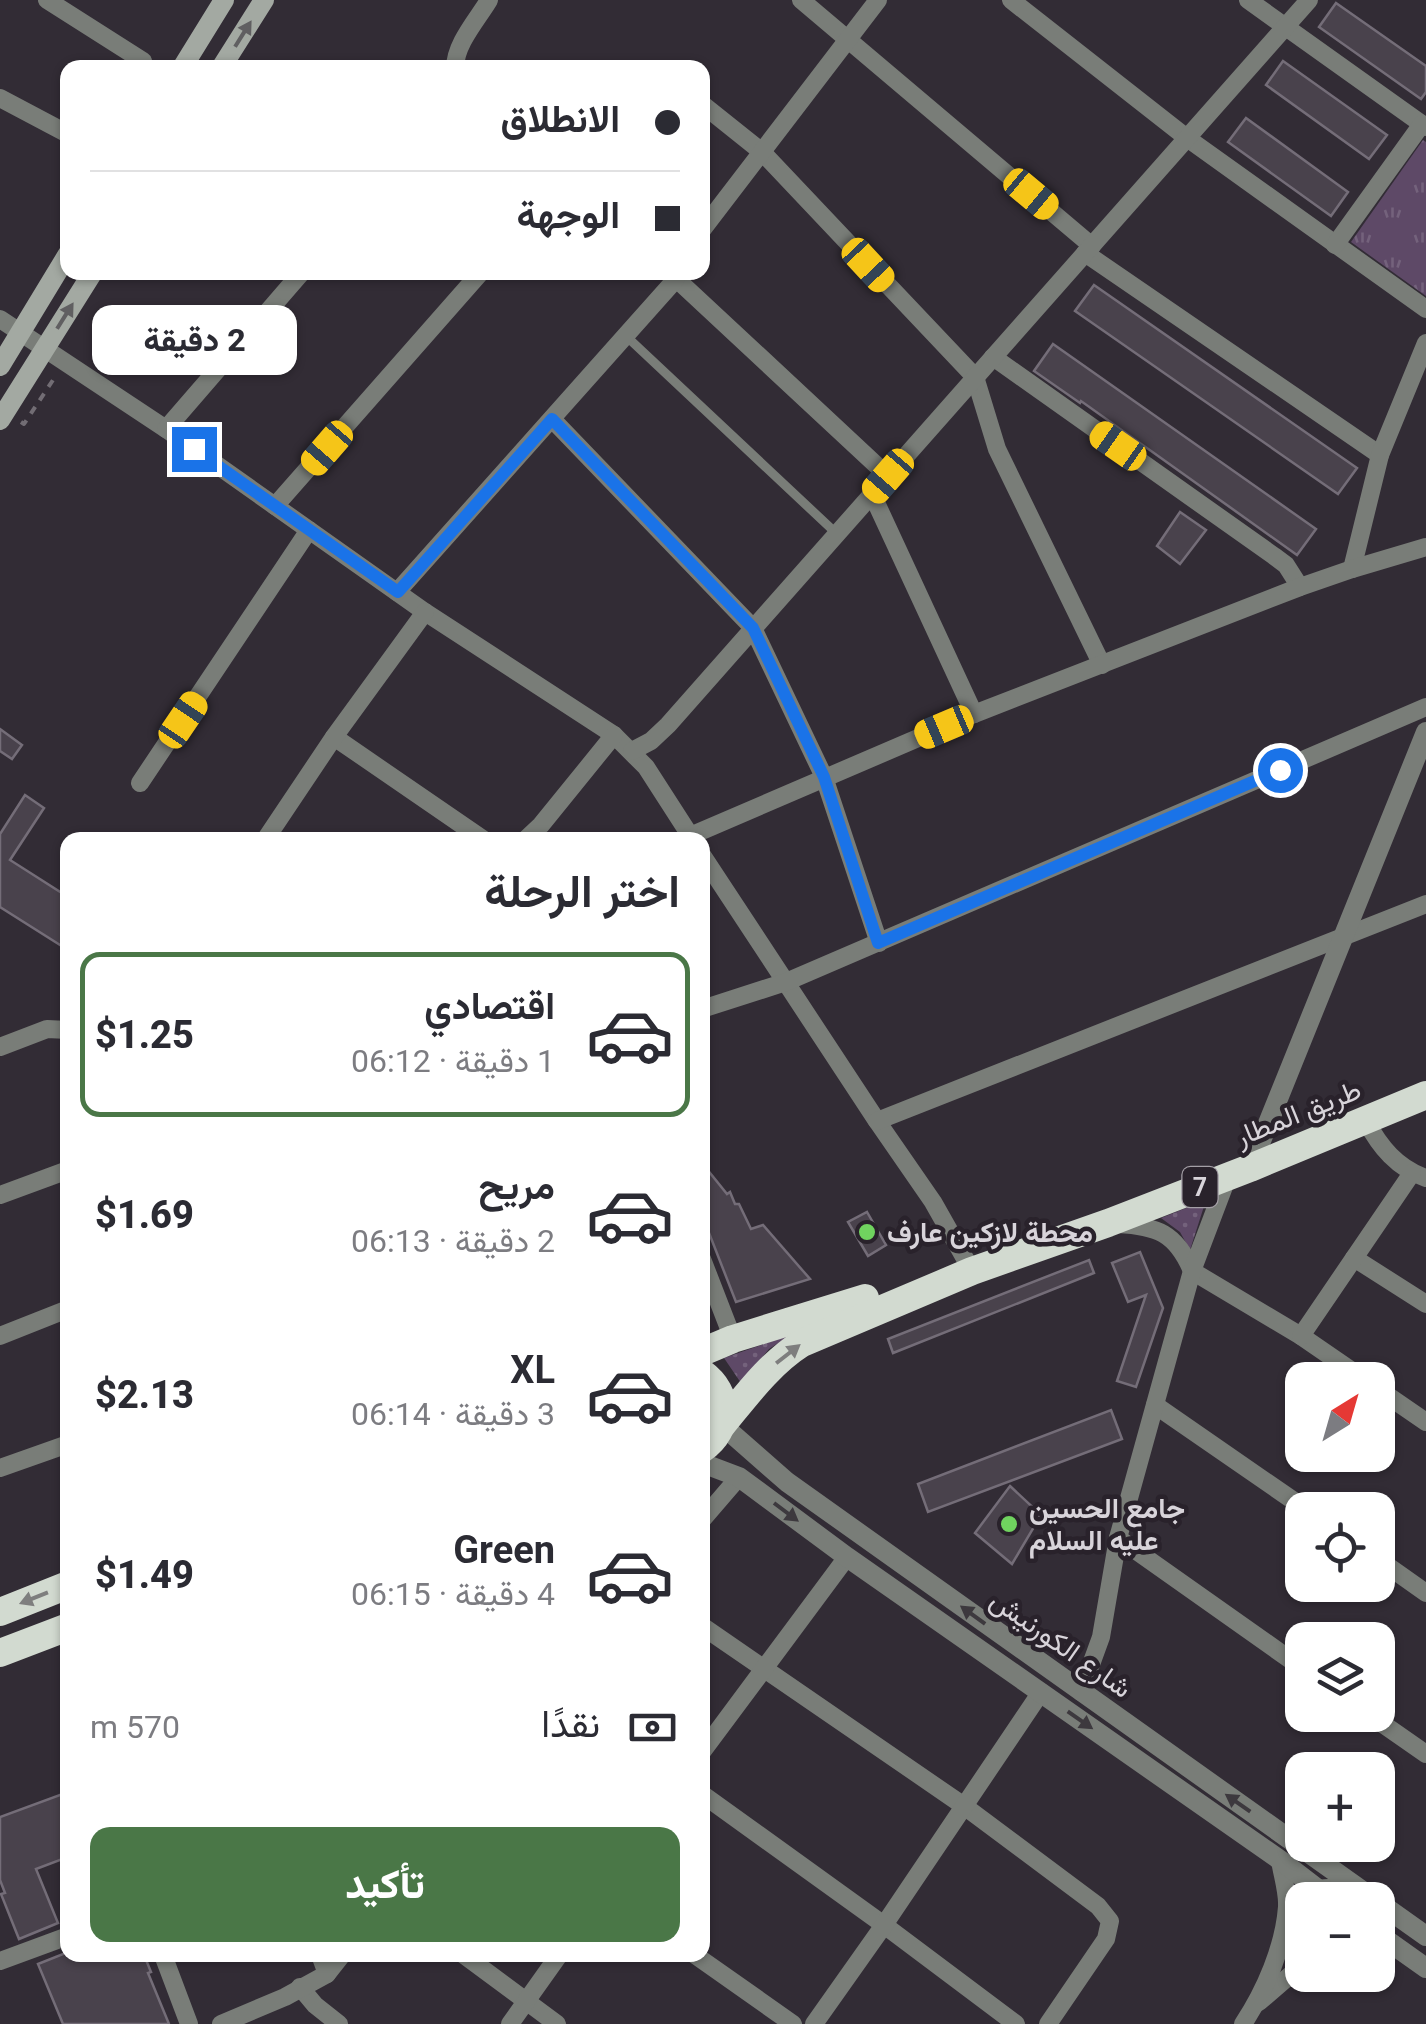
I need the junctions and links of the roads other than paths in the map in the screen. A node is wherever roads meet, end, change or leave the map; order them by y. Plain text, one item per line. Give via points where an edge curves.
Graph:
1 (47, 0) edge
2 (224, 0) edge
3 (264, 0) edge
4 (490, 0) edge
5 (800, 0) edge
6 (878, 0) edge
7 (1010, 0) edge
8 (1248, 0) edge
9 (1309, 0) edge
10 (1286, 27) junction
11 (848, 39) junction
12 (140, 60) edge
13 (187, 60) edge
14 (227, 60) edge
15 (455, 60) edge
16 (0, 98) edge
17 (710, 110) edge
18 (1424, 125) edge
19 (60, 130) edge
20 (1187, 138) junction
21 (762, 152) junction
22 (710, 220) edge
23 (1335, 246) junction
24 (1089, 249) junction
25 (60, 267) edge
26 (87, 280) edge
27 (295, 280) edge
28 (473, 280) edge
29 (667, 280) edge
30 (677, 280) edge
31 (1426, 309) edge
32 (0, 319) edge
33 (20, 331) junction
34 (626, 336) junction
35 (1426, 344) edge
36 (45, 348) junction
37 (993, 357) junction
38 (0, 366) edge
39 (975, 378) junction
40 (552, 419) junction
41 (0, 420) edge
42 (166, 430) junction
43 (1380, 456) junction
44 (888, 476) junction
45 (872, 494) junction
46 (276, 506) junction
47 (310, 530) junction
48 (837, 534) junction
49 (1426, 547) edge
50 (1352, 569) junction
51 (1300, 587) junction
52 (398, 592) junction
53 (426, 612) junction
54 (753, 628) junction
55 (1102, 665) junction
56 (1426, 707) edge
57 (974, 714) junction
58 (1426, 732) edge
59 (614, 735) junction
60 (334, 737) junction
61 (632, 751) junction
62 (824, 777) junction
63 (140, 783) dead end
64 (270, 832) edge
65 (472, 832) edge
66 (544, 832) edge
67 (687, 832) edge
68 (704, 832) edge
69 (710, 867) edge
70 (1426, 904) edge
71 (1342, 936) junction
72 (878, 943) junction
73 (786, 982) junction
74 (710, 1007) edge
75 (60, 1030) edge
76 (0, 1048) edge
77 (1426, 1095) edge
78 (1366, 1120) junction
79 (877, 1122) junction
80 (1239, 1172) junction
81 (60, 1173) edge
82 (1419, 1175) edge
83 (0, 1195) edge
84 (1108, 1223) junction
85 (1354, 1258) junction
86 (972, 1271) junction
87 (1192, 1271) junction
88 (710, 1280) edge
89 (913, 1296) junction
90 (1426, 1304) edge
91 (60, 1312) edge
92 (0, 1336) edge
93 (1301, 1336) junction
94 (733, 1339) junction
95 (710, 1349) edge
96 (1338, 1362) edge
97 (710, 1380) edge
98 (1395, 1401) edge
99 (1156, 1405) junction
100 (1426, 1422) edge
101 (722, 1425) junction
102 (710, 1442) edge
103 (60, 1447) edge
104 (710, 1466) edge
105 (0, 1468) edge
106 (739, 1477) junction
107 (1285, 1495) edge
108 (710, 1511) edge
109 (1118, 1538) junction
110 (847, 1557) junction
111 (1395, 1571) edge
112 (60, 1588) edge
113 (1426, 1592) edge
114 (0, 1612) edge
115 (60, 1630) edge
116 (710, 1632) edge
117 (0, 1653) edge
118 (1285, 1656) edge
119 (764, 1670) junction
120 (1040, 1692) junction
121 (1081, 1692) junction
122 (1394, 1732) edge
123 (710, 1741) edge
124 (1426, 1754) edge
125 (710, 1800) edge
126 (964, 1806) junction
127 (1280, 1860) junction
128 (1329, 1868) junction
129 (1316, 1882) edge
130 (1332, 1882) edge
131 (1349, 1882) edge
132 (1285, 1891) edge
133 (1395, 1915) edge
134 (1285, 1917) edge
135 (884, 1924) junction
136 (1426, 1936) edge
137 (60, 1939) edge
138 (1395, 1946) edge
139 (0, 1962) edge
140 (166, 1962) edge
141 (323, 1962) edge
142 (337, 1962) edge
143 (473, 1962) edge
144 (554, 1962) edge
145 (705, 1962) edge
146 (1426, 1968) edge
147 (328, 1974) junction
148 (1285, 1980) edge
149 (300, 1987) junction
150 (526, 2002) junction
151 (1255, 2006) junction
152 (990, 2017) edge
153 (189, 2024) edge
154 (221, 2024) edge
155 (339, 2024) edge
156 (510, 2024) edge
157 (557, 2024) edge
158 (793, 2024) edge
159 (814, 2024) edge
160 (1016, 2024) edge
161 (1048, 2024) edge
162 (1242, 2024) edge

1 - 12 street
2 - 13 main road
14 -> 3 main road
4 - 15 street
5 - 11 street
6 - 11 street
7 - 20 street
8 - 10 street
9 - 10 street
10 - 18 street
10 - 20 street
11 - 21 street
11 - 24 street
16 - 19 street
17 - 21 street
18 - 23 street
20 - 23 street
20 - 24 street
21 - 22 street
21 - 39 street
23 - 31 street
24 - 37 street
24 - 43 street
25 - 33 main road
36 -> 26 main road
27 - 42 street
28 - 46 street
29 - 34 street
30 - 44 street
32 - 33 street
33 - 36 street
33 - 38 main road
34 - 40 street
34 - 48 lane
35 - 43 street
36 - 41 main road
36 - 42 street
37 - 39 street
37 - 51 street via 1274,556
39 - 44 street
39 - 55 street via 997,449
40 - 52 street
40 - 54 street
42 - 46 street
43 - 50 street
44 - 45 street
45 - 48 street
45 - 57 street
46 - 47 street
47 - 52 street
47 - 63 street
48 - 54 street
49 - 50 street
50 - 51 street
51 - 55 street
52 - 53 street
53 - 59 street
53 - 60 street
54 - 61 street via 660,733
54 - 62 street
55 - 57 street
56 - 72 street
57 - 62 street
58 - 71 street
59 - 61 street
59 - 66 street
60 - 64 street
60 - 65 street
61 - 67 street
62 - 68 street
62 - 72 street
69 - 73 street
70 - 71 street
71 - 79 street
71 - 80 street
72 - 73 street
73 - 74 street
73 - 79 street
75 - 76 street
77 - 78 highway, طريق المطار / 7
78 - 80 highway, طريق المطار / 7
78 - 82 street via 1394,1160
79 - 86 street
80 - 84 highway, طريق المطار / 7
80 - 87 street
81 - 83 street
82 - 85 street
84 - 86 highway, طريق المطار / 7
84 - 87 street via 1156,1229 1175,1242
85 - 90 street
85 - 93 street
86 - 89 highway, طريق المطار / 7
87 - 93 street
87 - 99 street
88 - 94 street
89 - 94 highway, طريق المطار / 7 via 889,1290
101 -> 89 highway, طريق المطار / 7 via 790,1350
91 - 92 street
93 - 96 street
94 - 95 highway, طريق المطار / 7
97 - 101 highway via 724,1406
98 - 100 street
99 - 107 street
99 - 109 street
101 - 102 highway, طريق المطار
121 -> 101 street, شارع الكورنيش via 787,1482
103 - 105 street
104 - 106 street, شارع الكورنيش
106 - 108 street
106 -> 110 street, شارع الكورنيش
109 - 118 street
109 - 121 street via 1100,1637
110 - 119 street
110 - 120 street, شارع الكورنيش
111 - 113 street
112 -> 114 highway
115 - 117 highway
116 - 119 street
119 - 123 street
119 - 126 street
120 - 126 street
120 -> 127 street, شارع الكورنيش
128 -> 121 street, شارع الكورنيش
122 - 124 street
125 - 135 street
126 - 135 street
126 - 161 street via 1110,1921 1106,1939
127 - 129 street, شارع الكورنيش
127 - 132 street
128 - 130 street
128 - 131 street, شارع الكورنيش
133 - 136 street, شارع الكورنيش
134 - 151 street
135 - 152 street
135 - 159 street
137 - 139 street
138 - 146 street
140 - 153 street
141 - 147 street
142 - 147 street
143 - 150 street
144 - 150 street
145 - 158 street
147 - 149 street
148 - 151 street
149 - 154 street
149 - 155 street
150 - 156 street
150 - 157 street
151 - 162 street
152 - 160 street

